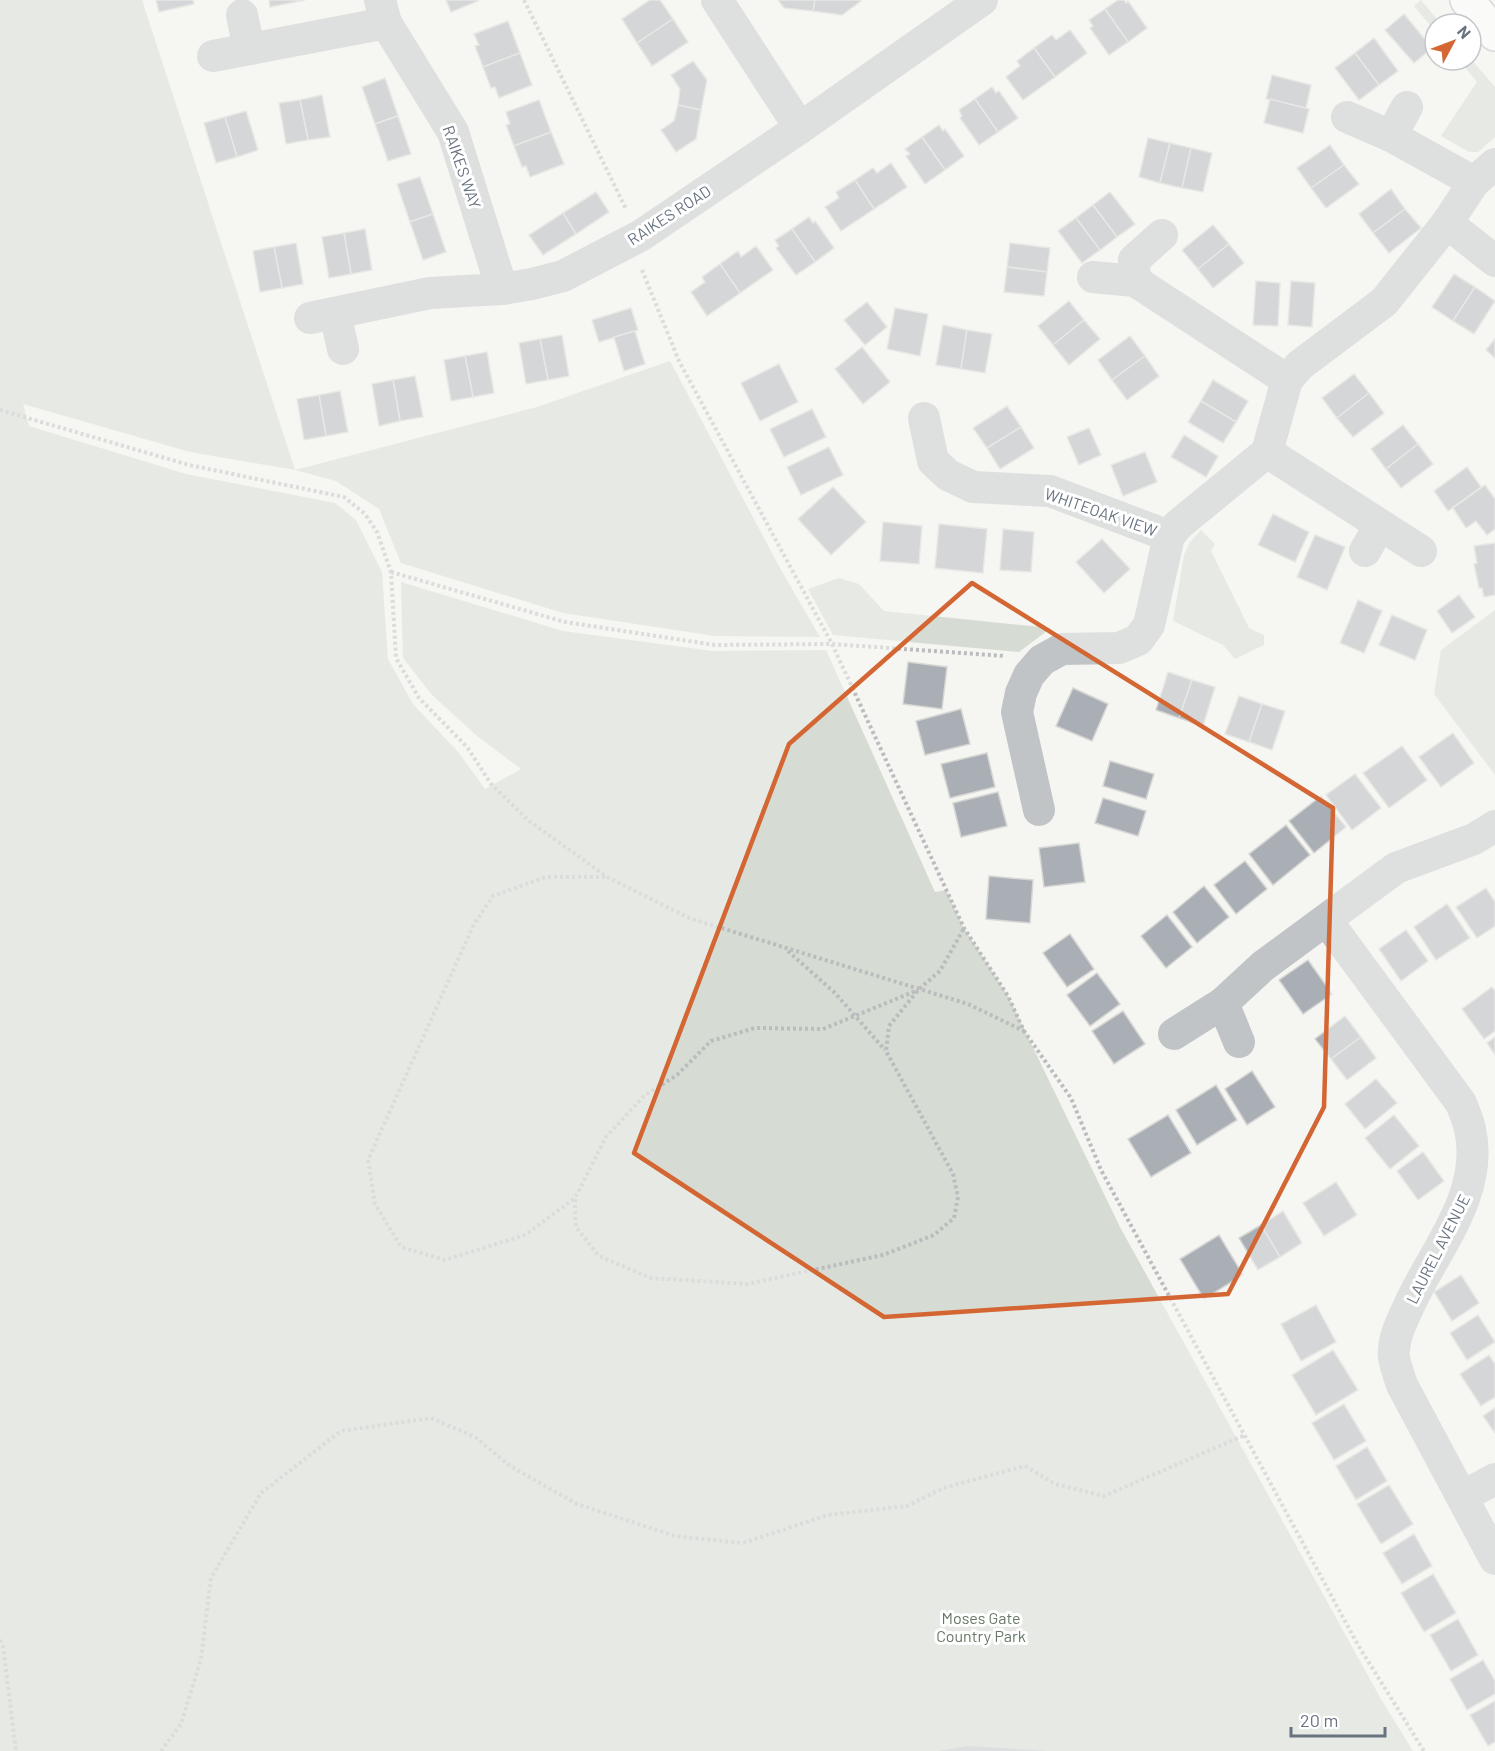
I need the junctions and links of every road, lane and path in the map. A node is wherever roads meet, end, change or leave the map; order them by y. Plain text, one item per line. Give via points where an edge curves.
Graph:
1 (524, 0) edge
2 (717, 0) edge
3 (982, 0) edge
4 (1467, 0) edge
5 (383, 11) edge
6 (242, 15) dead end
7 (1495, 34) edge
8 (249, 49) junction
9 (213, 56) dead end
10 (1407, 107) dead end
11 (1347, 117) dead end
12 (800, 128) junction
13 (1391, 136) junction
14 (1484, 173) edge
15 (1447, 223) junction
16 (1162, 235) dead end
17 (635, 239) junction
18 (1495, 261) edge
19 (1093, 277) dead end
20 (1135, 280) junction
21 (502, 289) junction
22 (343, 349) dead end
23 (1287, 380) junction
24 (0, 410) edge
25 (924, 418) dead end
26 (1267, 452) junction
27 (1169, 536) junction
28 (1420, 551) dead end
29 (391, 572) junction
30 (832, 644) junction
31 (1029, 675) junction
32 (1040, 810) dead end
33 (1495, 826) edge
34 (608, 877) junction
35 (1327, 921) junction
36 (964, 928) junction
37 (786, 948) junction
38 (918, 989) junction
39 (1223, 1003) junction
40 (856, 1016) junction
41 (1024, 1032) junction
42 (1174, 1034) dead end
43 (1239, 1042) dead end
44 (886, 1051) junction
45 (575, 1198) junction
46 (1245, 1435) junction
47 (1495, 1479) edge
48 (1462, 1497) junction
49 (1495, 1559) edge
50 (0, 1640) edge
51 (16, 1751) edge
52 (161, 1751) edge
53 (1424, 1751) edge

1 - 17 path
2 - 12 street
3 - 12 street, RAIKES ROAD
4 - 7 main road
5 - 8 street, RAIKES WAY
5 - 21 street, RAIKES WAY via 453,132
6 - 8 street
8 - 9 street, RAIKES WAY
10 - 13 street
11 - 13 street
12 - 17 street, RAIKES ROAD
13 - 14 street
14 - 15 street
15 - 18 street
15 - 23 street via 1384,302 1300,365
16 - 20 street via 1134,260
17 - 21 street, RAIKES ROAD via 563,276
17 - 30 path via 679,361
19 - 20 street
20 - 23 street
21 - 22 street, RAIKES ROAD via 430,293 323,315
23 - 26 street
24 - 29 path via 189,465 344,497 365,514 377,532
25 - 27 street, WHITEOAK VIEW via 920,463 973,487 1050,491
26 - 27 street, WHITEOAK VIEW
26 - 28 street via 1372,538
27 - 31 street, WHITEOAK VIEW via 1149,625 1138,640 1119,648 1062,649 1042,660
29 - 30 path via 565,622 715,645
29 - 34 path via 396,658 419,698 467,747 491,784 529,821
30 - 31 path via 1017,657
30 - 36 path
31 - 32 street, WHITEOAK VIEW via 1017,712 1044,767
33 - 35 street via 1474,839 1396,868
34 - 37 path via 689,918
34 - 45 path via 546,876 493,896 474,924 368,1160 375,1204 401,1247 445,1260 525,1235
35 - 39 street via 1263,966
35 - 48 street, LAUREL AVENUE via 1461,1103 1470,1129 1472,1154 1465,1200 1418,1286 1397,1333 1394,1357 1402,1385
36 - 38 path via 940,971
36 - 41 path via 1008,996
37 - 38 path
37 - 40 path
38 - 40 path
38 - 41 path via 968,1004
38 - 44 path via 888,1026
39 - 42 street
39 - 43 street
40 - 44 path
40 - 45 path via 823,1029 755,1028 711,1041 677,1075 645,1095 606,1137
41 - 46 path via 1071,1098 1101,1170
44 - 45 path via 954,1174 958,1197 954,1218 934,1235 883,1255 747,1284 651,1278 599,1256 576,1227
46 - 52 path via 1104,1496 1055,1484 1025,1466 943,1488 907,1506 828,1515 743,1543 675,1536 577,1504 510,1466 475,1437 431,1418 341,1431 261,1493 211,1578 201,1659 181,1724
46 - 53 path via 1358,1645
47 - 48 street
48 - 49 street, LAUREL AVENUE
50 - 51 path

